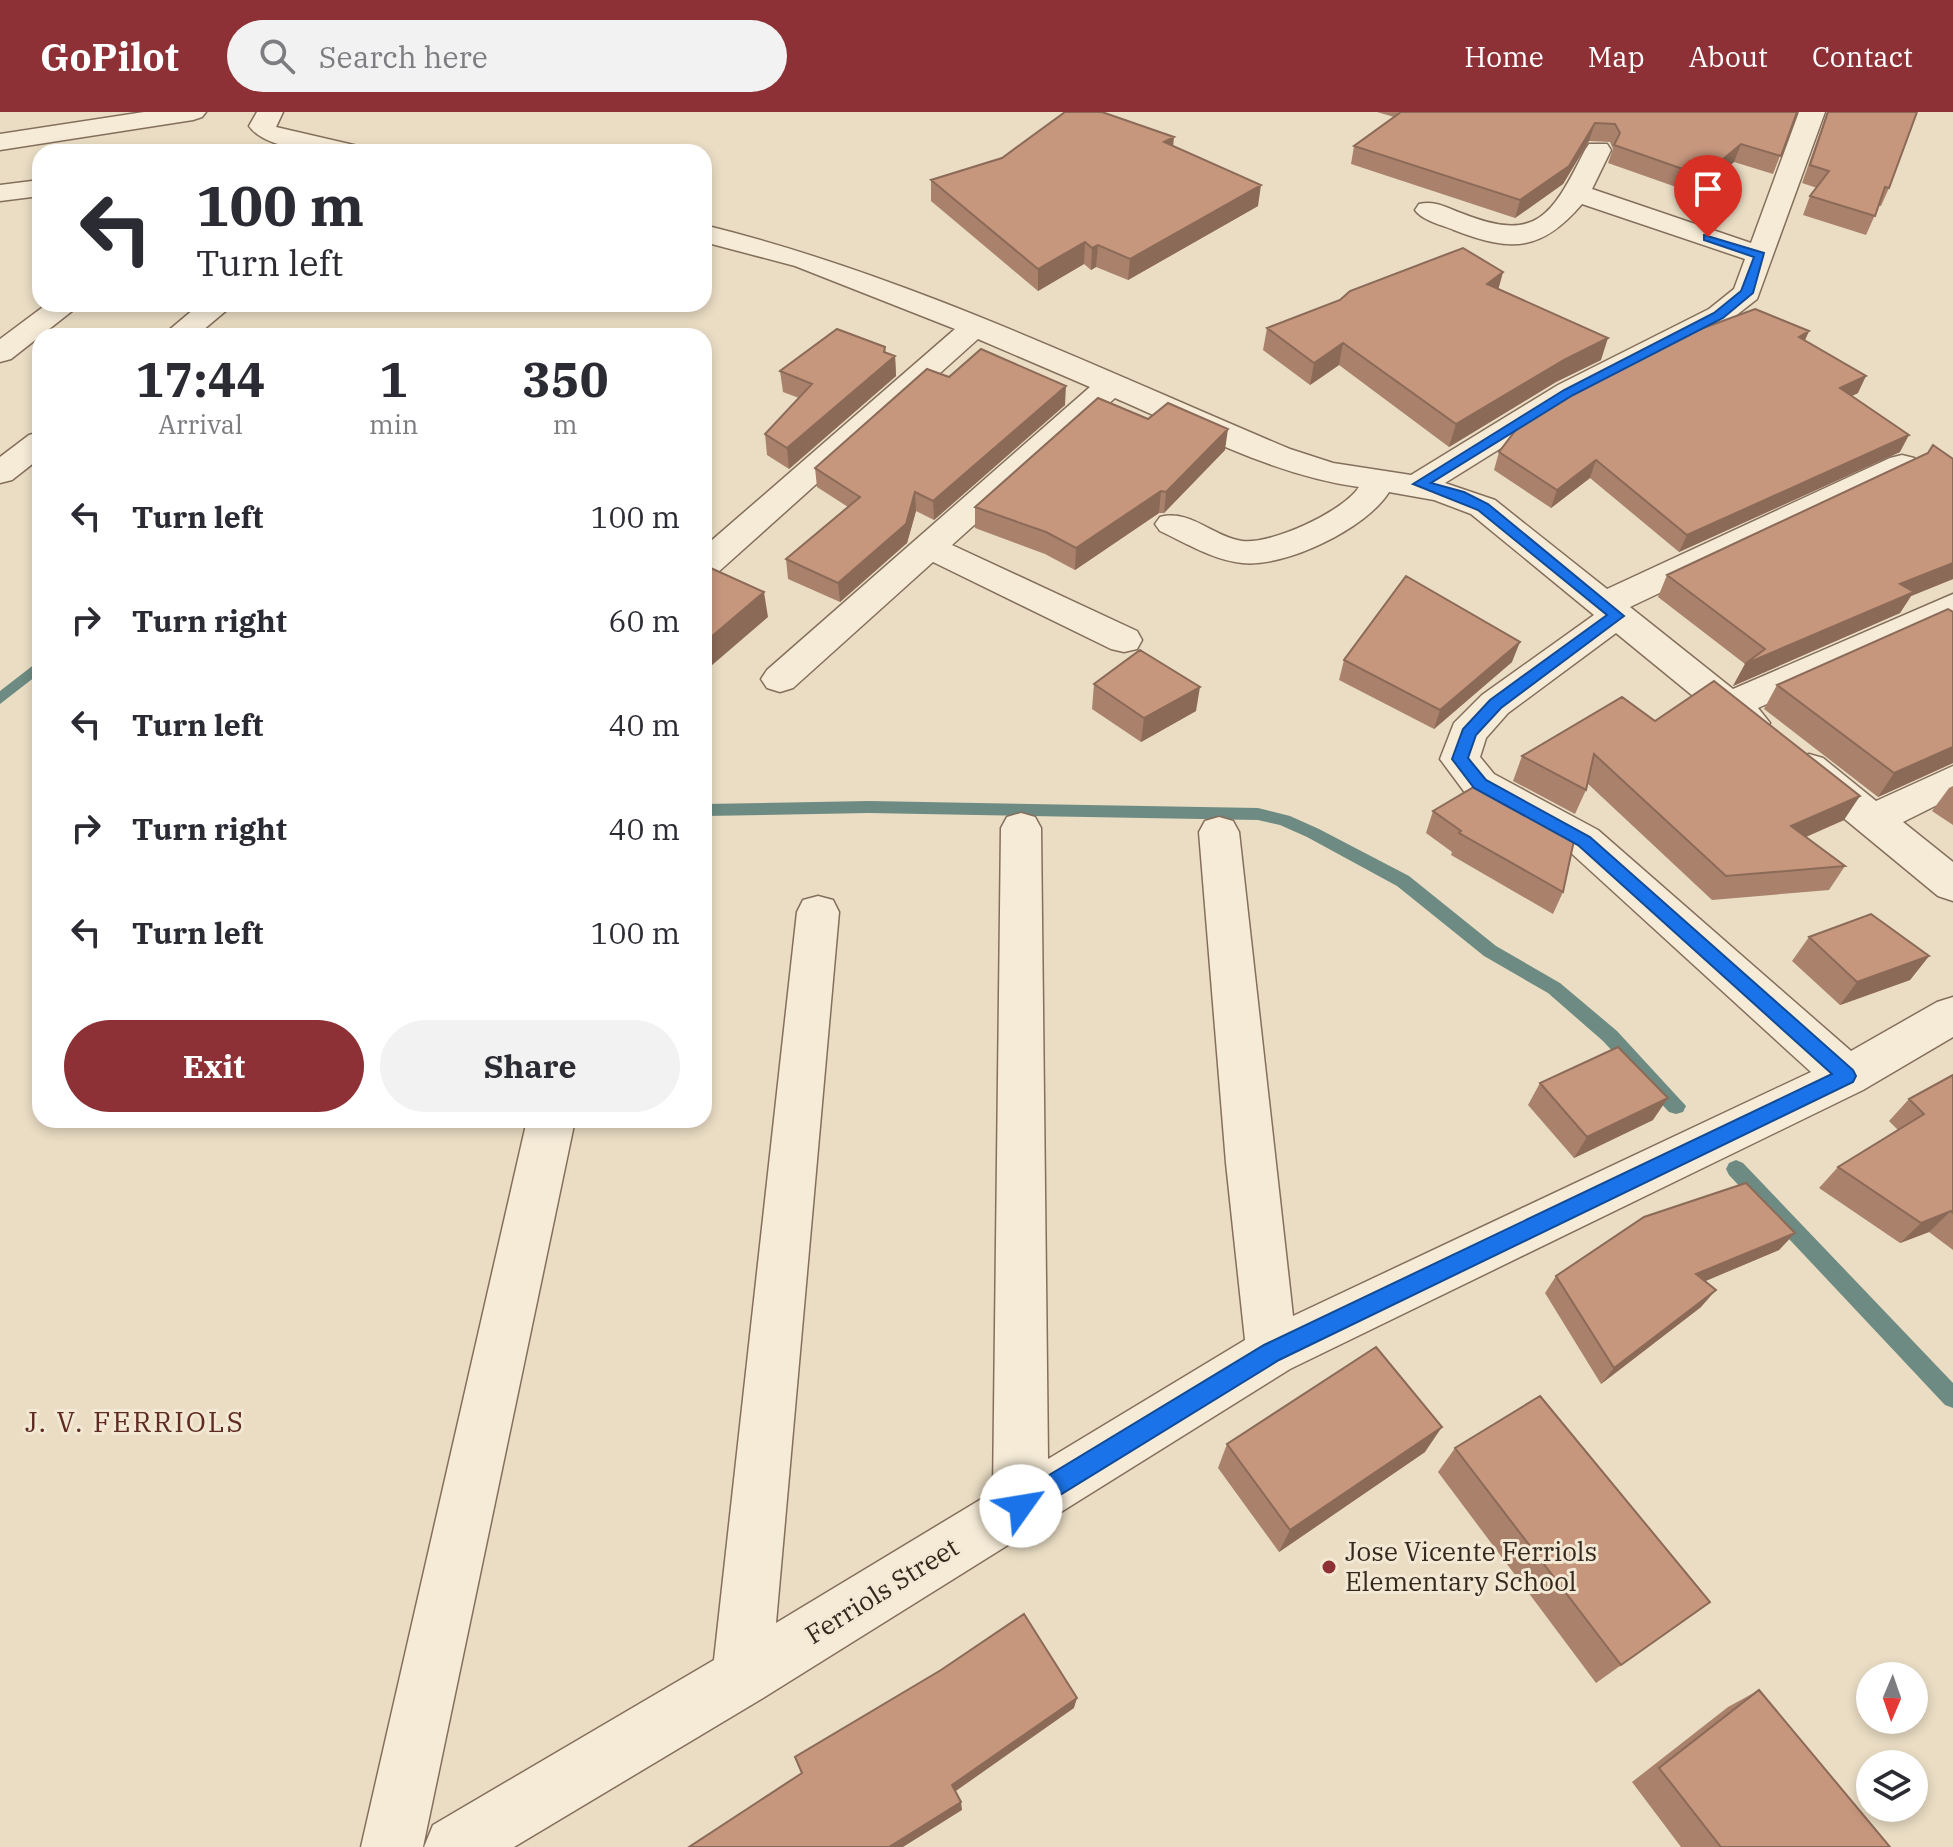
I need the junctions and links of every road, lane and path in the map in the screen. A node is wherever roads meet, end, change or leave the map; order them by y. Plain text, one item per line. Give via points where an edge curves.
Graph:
1 (193, 112) edge
2 (270, 112) edge
3 (1812, 112) edge
4 (0, 142) edge
5 (274, 144) edge
6 (1598, 150) dead end
7 (32, 189) edge
8 (0, 193) edge
9 (1577, 193) junction
10 (1429, 210) dead end
11 (712, 235) edge
12 (1760, 255) junction
13 (55, 312) edge
14 (208, 312) edge
15 (974, 327) junction
16 (34, 328) edge
17 (188, 328) edge
18 (32, 329) edge
19 (0, 353) edge
20 (1111, 385) junction
21 (32, 448) edge
22 (1902, 465) edge
23 (0, 473) edge
24 (1379, 480) junction
25 (1420, 484) junction
26 (1172, 524) dead end
27 (929, 547) junction
28 (712, 559) edge
29 (1953, 606) edge
30 (1610, 610) junction
31 (1124, 640) dead end
32 (780, 679) dead end
33 (1729, 706) junction
34 (1953, 780) edge
35 (1875, 819) junction
36 (1021, 828) dead end
37 (1219, 832) dead end
38 (1953, 885) edge
39 (818, 912) dead end
40 (1953, 1015) edge
41 (1847, 1076) junction
42 (549, 1128) edge
43 (1272, 1352) junction
44 (1021, 1506) junction
45 (742, 1677) junction
46 (392, 1847) edge
47 (455, 1847) edge

1 - 4 street
2 - 5 street via 262,126
3 - 12 street
6 - 9 street
7 - 8 street
9 - 10 street via 1545,228 1517,235 1495,235
9 - 12 street
11 - 15 street via 805,260
12 - 25 street via 1747,293 1719,315 1569,392
13 - 16 street
14 - 17 street
15 - 20 street
15 - 28 street
18 - 19 street
20 - 24 street via 1278,456 1328,472
20 - 27 street
21 - 23 street
22 - 30 street
24 - 25 street
24 - 26 street via 1369,498 1351,513 1276,548 1253,553 1229,549
25 - 30 street via 1483,507
27 - 31 street
27 - 32 street
29 - 33 street
30 - 33 street
30 - 41 street via 1495,704 1468,733 1460,759 1480,784 1584,841
33 - 35 street
34 - 35 street
35 - 38 street
36 - 44 street
37 - 43 street
39 - 45 street
40 - 41 street, Ferriols Street
41 - 43 street, Ferriols Street
42 - 46 street
43 - 44 street, Ferriols Street
44 - 45 street, Ferriols Street
45 - 47 street, Ferriols Street

